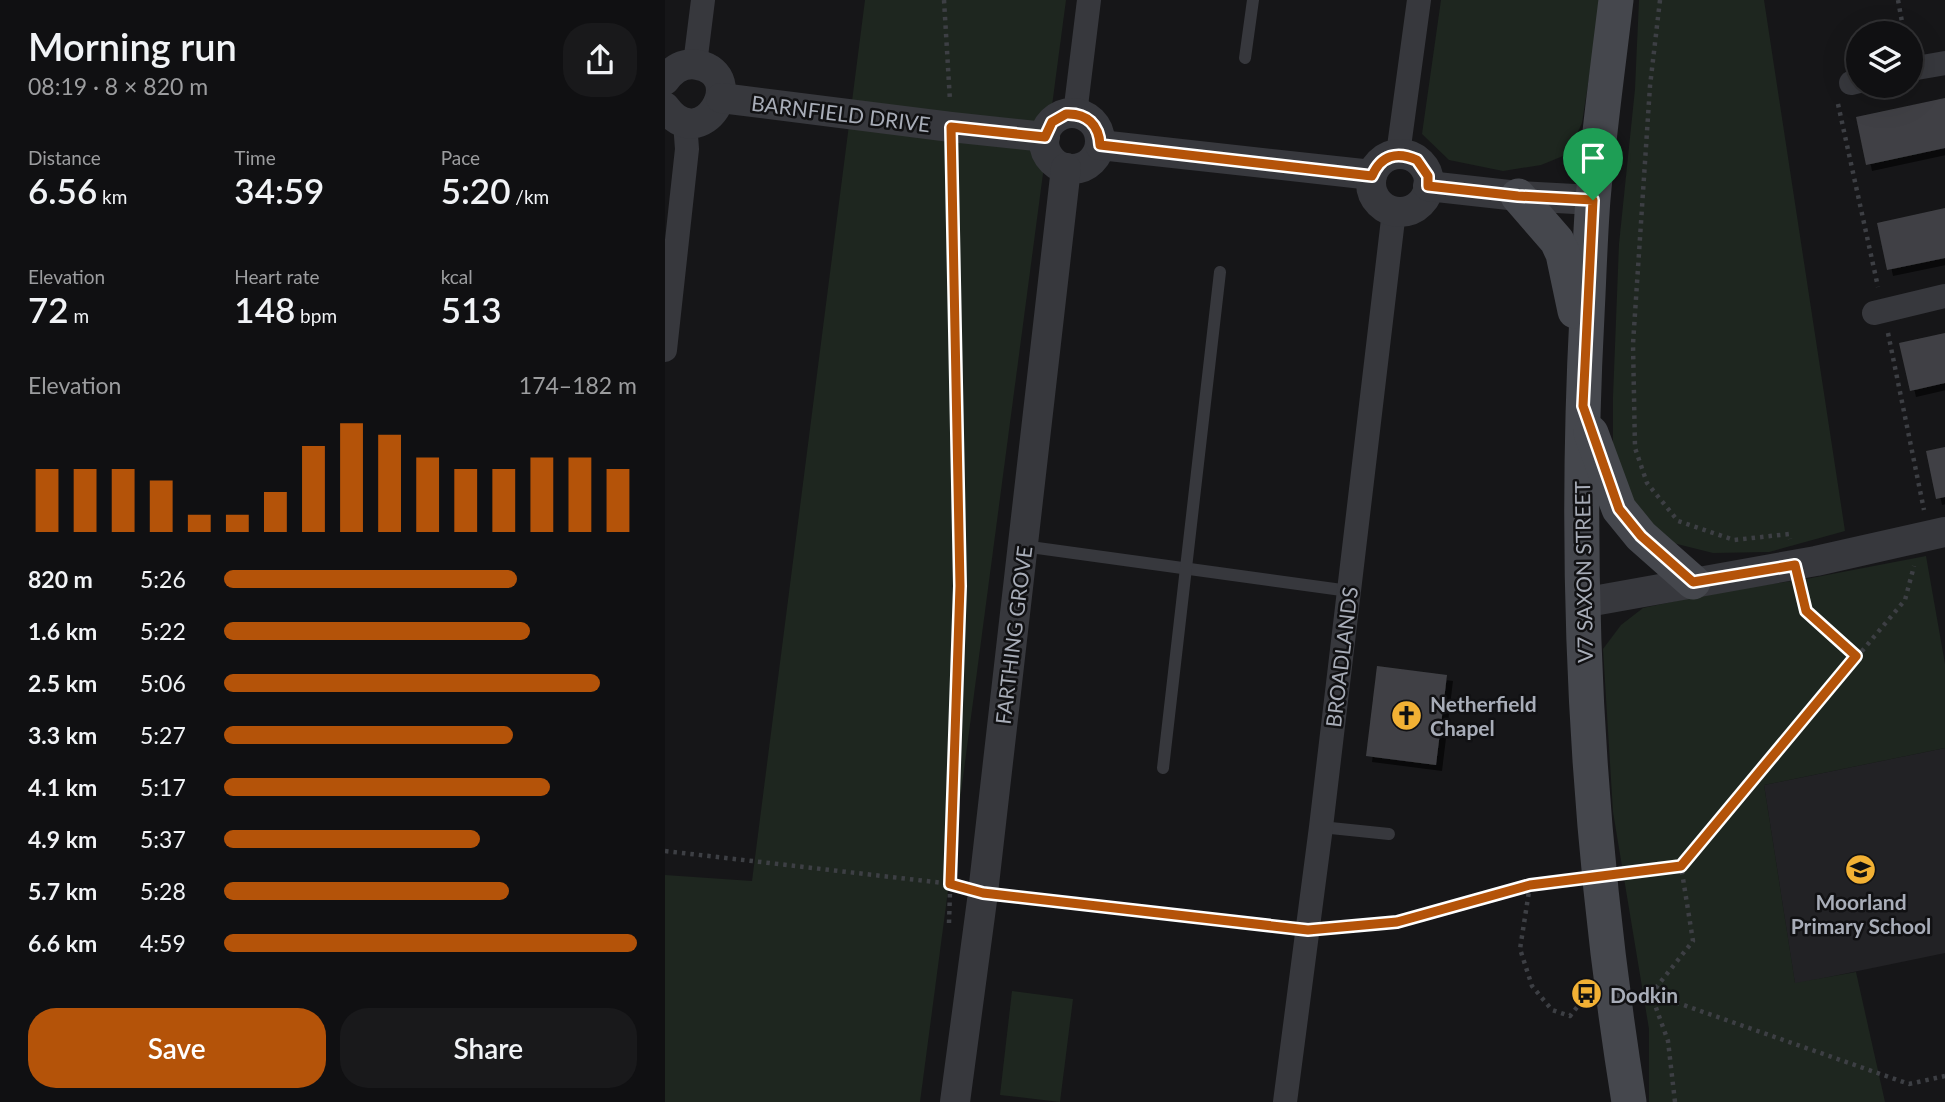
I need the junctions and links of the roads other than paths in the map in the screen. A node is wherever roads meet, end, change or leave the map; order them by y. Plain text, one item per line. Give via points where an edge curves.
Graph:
1 (703, 0) edge
2 (1089, 0) edge
3 (1253, 0) edge
4 (1419, 0) edge
5 (1616, 0) edge
6 (1245, 58) dead end
7 (1945, 62) edge
8 (695, 64) junction
9 (1923, 67) edge
10 (665, 80) edge
11 (721, 98) junction
12 (675, 114) edge
13 (1075, 114) junction
14 (1045, 137) junction
15 (1100, 145) junction
16 (1398, 154) junction
17 (1066, 169) junction
18 (1372, 176) junction
19 (1428, 186) junction
20 (1518, 196) junction
21 (1593, 200) junction
22 (1394, 211) junction
23 (1220, 272) dead end
24 (1945, 296) edge
25 (1874, 313) dead end
26 (665, 350) edge
27 (1584, 366) junction
28 (1583, 406) junction
29 (1934, 534) edge
30 (1023, 546) junction
31 (1186, 569) junction
32 (1693, 582) junction
33 (1349, 591) junction
34 (1582, 603) junction
35 (1163, 768) dead end
36 (1321, 827) junction
37 (1388, 834) dead end
38 (955, 1102) edge
39 (1286, 1102) edge
40 (1629, 1102) edge

1 - 8 street
2 - 13 street
3 - 6 lane
4 - 16 street
5 - 21 main road, V7 SAXON STREET
7 - 9 street
8 - 10 street via 677,67
8 - 11 street via 712,72
11 - 12 street via 712,115 694,123
11 - 14 street, BARNFIELD DRIVE
12 - 26 street via 687,149
13 - 14 street via 1058,117
13 - 15 street via 1091,121
14 - 17 street via 1047,153
15 - 17 street via 1088,164
15 - 18 street
16 - 18 street via 1379,163
16 - 19 street via 1417,160 1428,176
17 - 30 street, FARTHING GROVE
18 - 22 street via 1377,201
19 - 20 street
19 - 22 street via 1412,209
20 - 21 street
20 - 27 main road via 1563,254
21 - 27 main road, V7 SAXON STREET
22 - 33 street, BROADLANDS
23 - 31 lane
24 - 25 street
27 - 28 main road, V7 SAXON STREET
28 - 32 main road via 1619,509 1641,536
28 - 34 main road, V7 SAXON STREET
29 - 32 street
30 - 31 lane
30 - 38 street, FARTHING GROVE
31 - 33 lane
31 - 35 lane
32 - 34 street
33 - 36 street, BROADLANDS
34 - 40 main road, V7 SAXON STREET via 1592,810
36 - 37 lane
36 - 39 street, BROADLANDS

